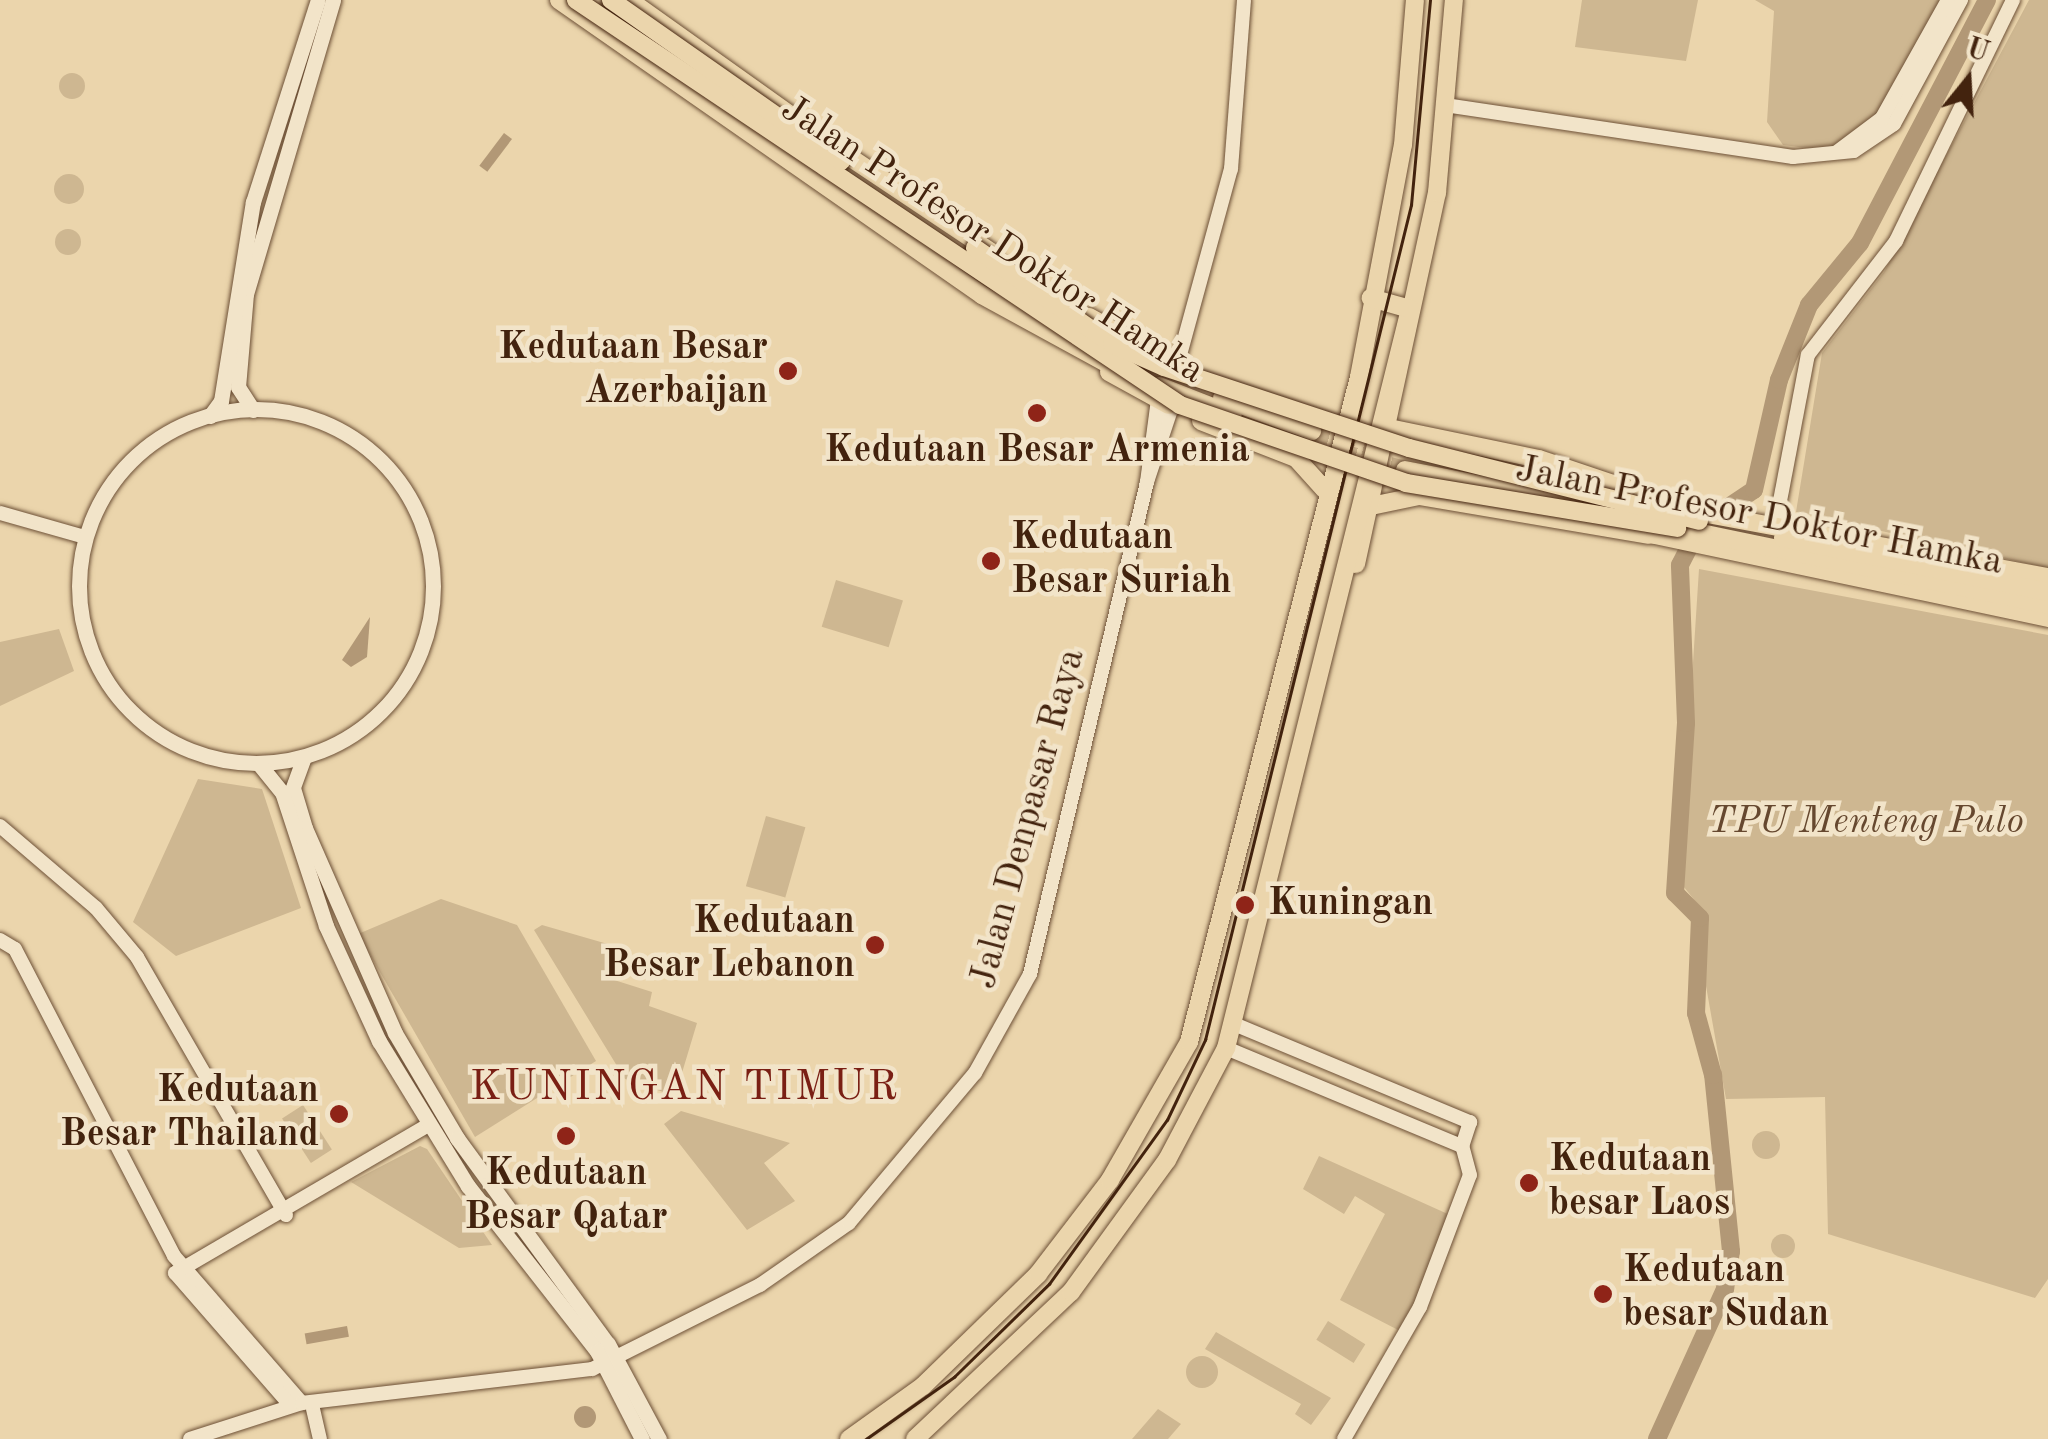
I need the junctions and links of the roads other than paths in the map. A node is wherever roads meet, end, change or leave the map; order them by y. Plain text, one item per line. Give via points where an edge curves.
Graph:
1 (318, 0) edge
2 (332, 0) edge
3 (560, 0) edge
4 (576, 0) edge
5 (612, 0) edge
6 (630, 0) edge
7 (1244, 0) edge
8 (1415, 0) edge
9 (1454, 0) edge
10 (1948, 0) edge
11 (1962, 0) edge
12 (2013, 0) edge
13 (1934, 46) junction
14 (708, 55) junction
15 (682, 89) junction
16 (1445, 105) junction
17 (1370, 298) junction
18 (1410, 309) junction
19 (1089, 317) junction
20 (1362, 339) junction
21 (1074, 352) junction
22 (1177, 366) junction
23 (1344, 402) junction
24 (1165, 403) junction
25 (253, 410) junction
26 (210, 416) junction
27 (1389, 428) junction
28 (1421, 435) junction
29 (1307, 437) junction
30 (1324, 488) junction
31 (1419, 496) junction
32 (1645, 496) junction
33 (1371, 506) junction
34 (0, 513) edge
35 (1776, 522) junction
36 (1655, 535) junction
37 (85, 537) junction
38 (2048, 578) edge
39 (1310, 581) junction
40 (2048, 592) edge
41 (2048, 605) edge
42 (2048, 618) edge
43 (1327, 648) junction
44 (1277, 710) junction
45 (1310, 722) junction
46 (304, 757) junction
47 (259, 764) junction
48 (0, 826) edge
49 (0, 940) edge
50 (1234, 1024) junction
51 (1226, 1048) junction
52 (426, 1122) junction
53 (1462, 1146) junction
54 (283, 1211) junction
55 (180, 1266) junction
56 (991, 1325) junction
57 (1019, 1350) junction
58 (610, 1362) junction
59 (302, 1407) junction
60 (1350, 1437) edge
61 (190, 1439) edge
62 (207, 1439) edge
63 (310, 1439) edge
64 (320, 1439) edge
65 (642, 1439) edge
66 (659, 1439) edge
67 (849, 1439) edge
68 (915, 1439) edge

1 - 26 main road via 253,202 221,401
2 - 25 main road via 246,294 238,388
3 - 15 main road
4 - 41 main road, Jalan Profesor Doktor Hamka, bridge via 1145,386 1213,420 1406,483
5 - 40 main road, Jalan Profesor Doktor Hamka, bridge via 1140,357 1409,448 1699,521
6 - 14 main road
7 - 22 street via 1232,169
8 - 17 main road via 1401,160
9 - 16 main road
10 - 13 street
11 - 13 street
12 - 35 street via 1896,240 1808,355
13 - 16 street via 1894,124 1838,151 1792,158
14 - 15 main road via 686,48 671,71
14 - 19 main road
15 - 21 main road
16 - 18 main road via 1437,193
17 - 18 main road
17 - 20 main road
18 - 27 main road
18 - 43 main road
19 - 22 main road
19 - 29 main road via 1156,369
20 - 23 main road
20 - 39 main road
21 - 24 main road
21 - 29 main road
22 - 29 main road
23 - 29 main road
23 - 30 main road
24 - 29 main road
24 - 58 street, Jalan Denpasar Raya via 1030,974 1000,1034 833,1238
25 - 26 main road
25 - 46 main road via 320,422 371,452 410,500 434,582 422,649 398,692 352,736
26 - 37 main road via 134,457
27 - 28 main road
27 - 33 main road
28 - 31 main road via 1407,442 1396,476
28 - 32 main road via 1539,459
29 - 30 main road
30 - 39 main road
31 - 33 main road
31 - 36 main road
32 - 35 main road
32 - 36 main road via 1598,496 1407,464 1617,510
33 - 43 main road
34 - 37 street
35 - 38 main road
36 - 42 main road
37 - 47 main road via 81,616 125,705 199,754
39 - 44 main road
43 - 45 main road
44 - 45 main road via 1296,706
44 - 56 main road via 1181,1060 1110,1180
45 - 50 main road
46 - 47 main road
46 - 58 main road via 293,788 302,818 387,1019 457,1138
47 - 52 main road via 282,792 326,926
48 - 54 street via 96,908 137,957
49 - 55 street via 15,948
50 - 51 main road
50 - 53 street via 1470,1122
51 - 53 street
51 - 57 main road via 1147,1189
52 - 54 street
52 - 58 main road
53 - 60 street via 1470,1175 1420,1307
54 - 55 street
55 - 59 street
56 - 57 main road via 994,1344
56 - 67 main road
57 - 68 main road
58 - 59 street, Jalan Denpasar Raya
58 - 65 main road
58 - 66 main road
59 - 61 street, Jalan Denpasar Raya
59 - 62 street, Jalan Denpasar Raya
59 - 63 street
59 - 64 street

